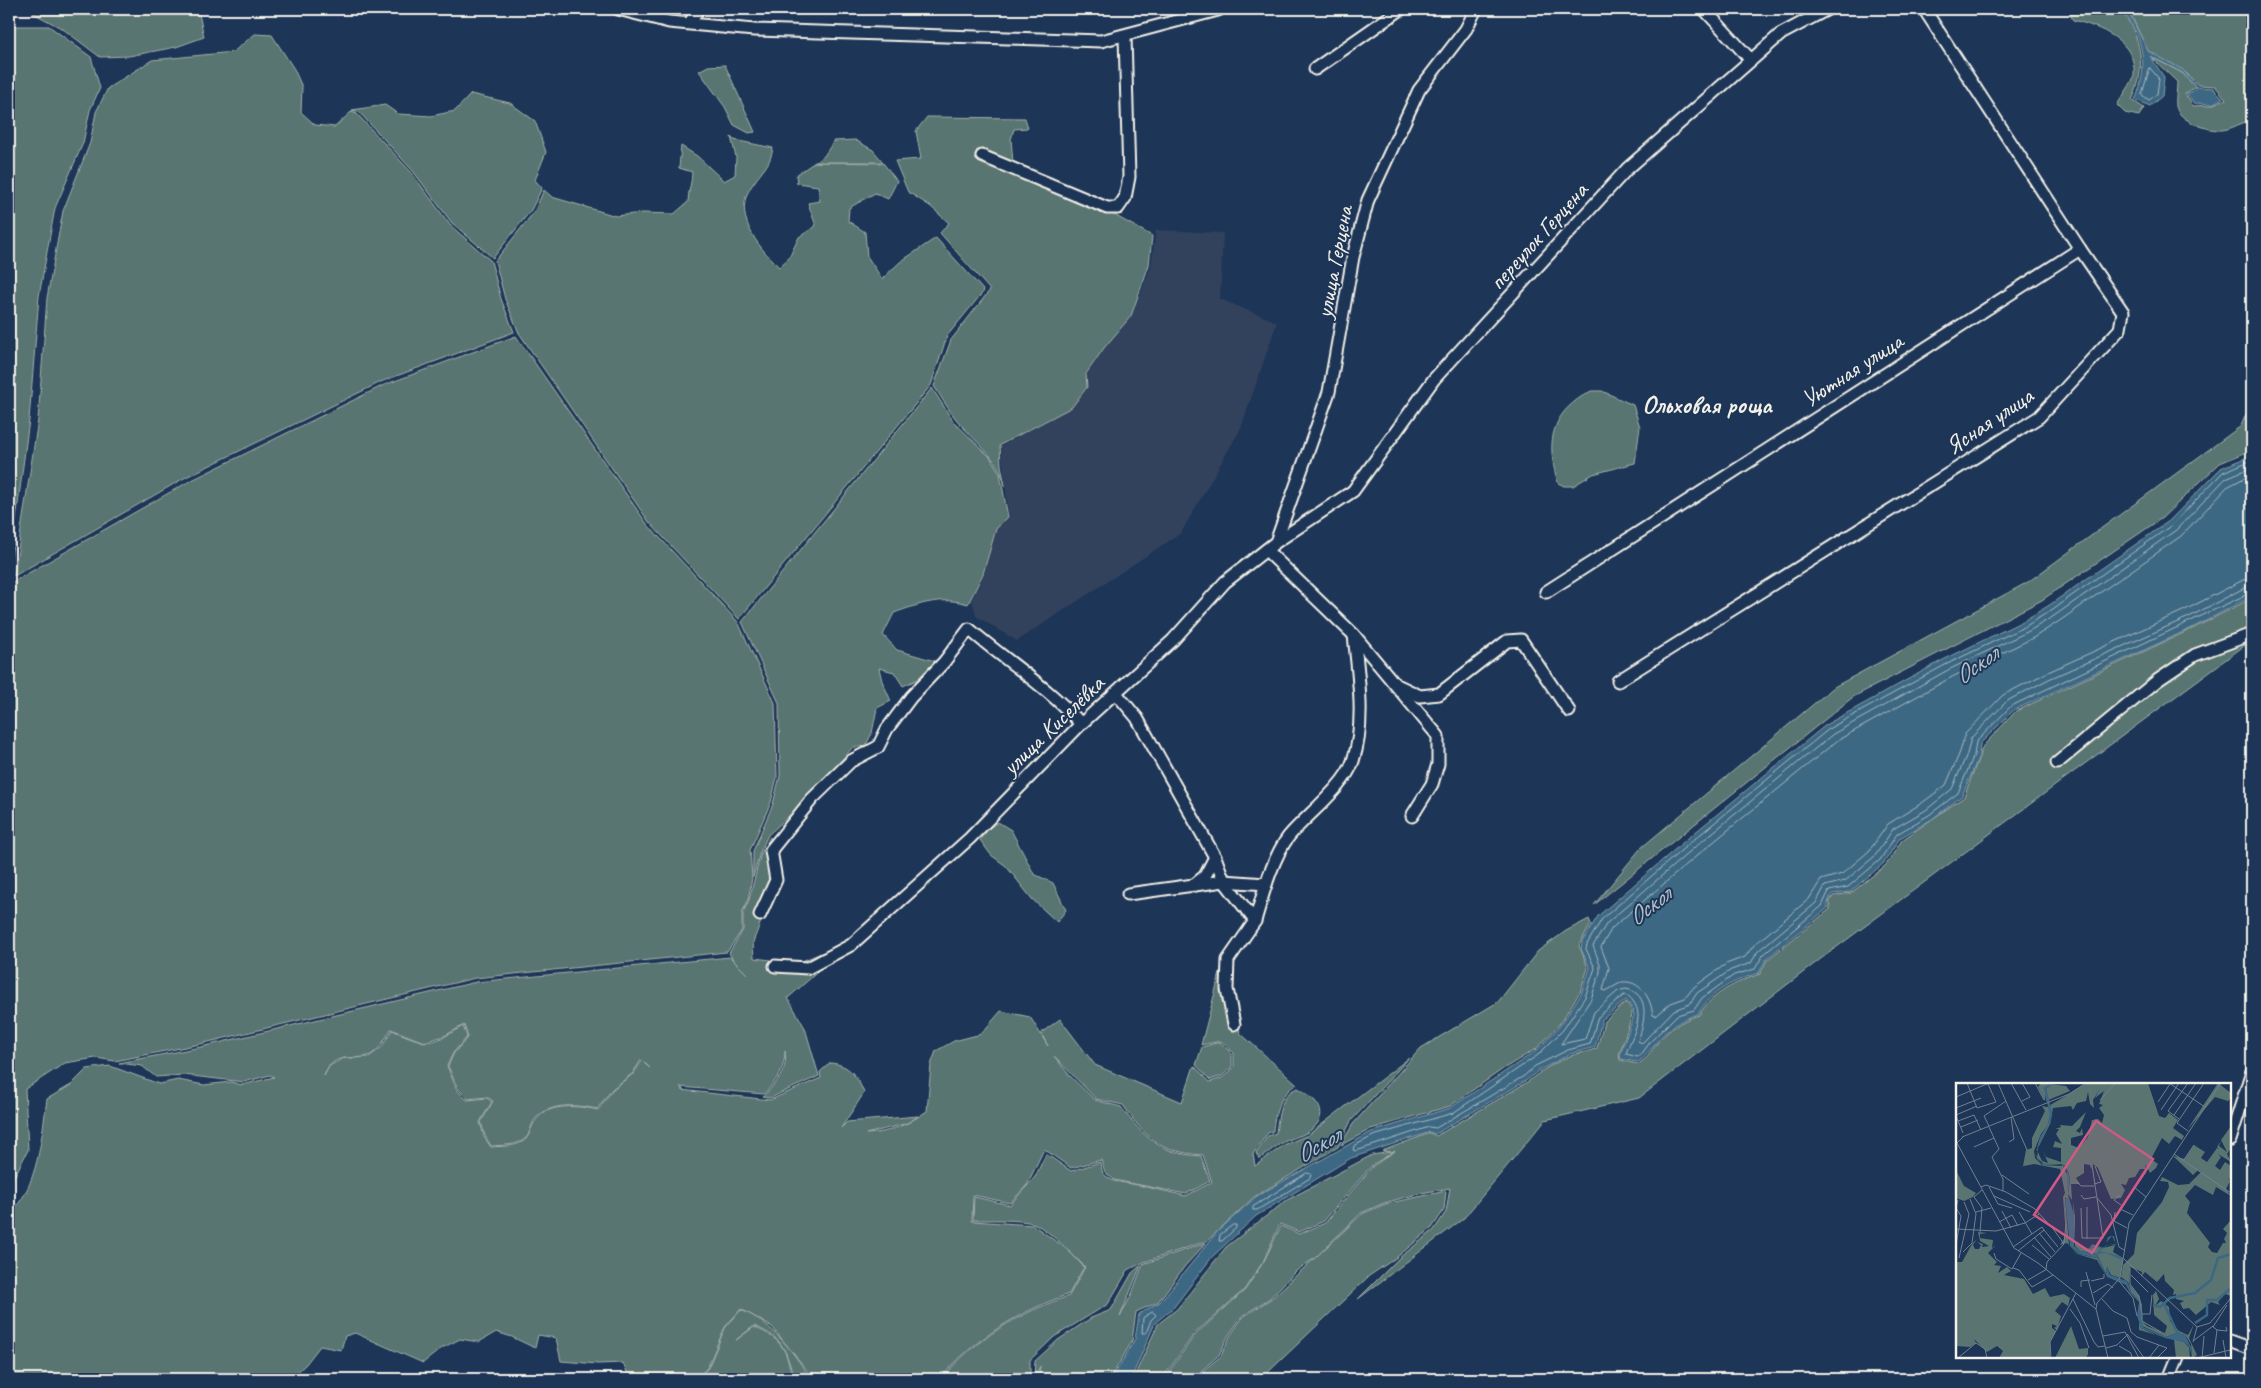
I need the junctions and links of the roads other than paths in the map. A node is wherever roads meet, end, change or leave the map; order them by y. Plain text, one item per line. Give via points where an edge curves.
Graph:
1 (618, 9) edge
2 (698, 9) edge
3 (1401, 9) edge
4 (1476, 9) edge
5 (1704, 9) edge
6 (1828, 9) edge
7 (1924, 9) edge
8 (1218, 10) edge
9 (690, 23) junction
10 (1125, 36) junction
11 (1750, 59) junction
12 (1315, 69) dead end
13 (982, 156) dead end
14 (2080, 249) junction
15 (1353, 491) joint
16 (1276, 542) junction
17 (1266, 550) junction
18 (1546, 592) dead end
19 (2252, 634) edge
20 (1354, 635) junction
21 (1618, 682) dead end
22 (1394, 683) junction
23 (1116, 693) junction
24 (1569, 711) dead end
25 (1081, 724) junction
26 (2057, 763) dead end
27 (1412, 816) dead end
28 (1215, 857) junction
29 (1224, 881) junction
30 (1266, 884) junction
31 (1194, 886) junction
32 (1128, 894) dead end
33 (760, 915) dead end
34 (1254, 921) junction
35 (775, 966) dead end
36 (1234, 1024) dead end
37 (2252, 1071) edge
38 (2231, 1137) edge
39 (2231, 1341) edge
40 (2252, 1349) edge
41 (2178, 1358) edge
42 (2170, 1379) edge

1 - 9 street via 669,22
2 - 9 street
3 - 12 street
4 - 16 street, улица Герцена via 1466,29 1419,90 1368,200 1353,257 1329,392
5 - 11 street
6 - 11 street, переулок Герцена via 1781,34
7 - 14 street, Ясная улица
8 - 10 street
9 - 10 street via 754,30 1059,41 1102,41
10 - 13 street via 1129,177 1125,198 1118,208 1107,208
11 - 15 street, переулок Герцена via 1627,169 1434,379
14 - 18 street, Уютная улица
14 - 21 street, Ясная улица via 2123,312 2120,329 2039,418
15 - 16 street, улица Киселёвка
16 - 17 street, улица Киселёвка
17 - 20 street
17 - 23 street, улица Киселёвка via 1226,582 1173,640
19 - 26 street via 2195,655 2158,680
20 - 22 street
20 - 30 street via 1360,691 1353,762 1338,784 1288,838
22 - 24 street via 1420,696 1439,694 1507,641 1521,640
22 - 27 street via 1438,736 1438,764 1432,784
23 - 25 street, улица Киселёвка
23 - 28 street via 1137,718
25 - 33 street via 1009,659 970,629 911,697 878,747 851,761 812,799 771,850 776,880
25 - 35 street, улица Киселёвка via 970,838 851,945 808,968
28 - 29 street
28 - 31 street via 1205,876
29 - 30 street
29 - 31 street
29 - 34 street
30 - 34 street
31 - 32 street
34 - 36 street via 1228,960 1227,989
37 - 38 street
39 - 40 street
41 - 42 street

